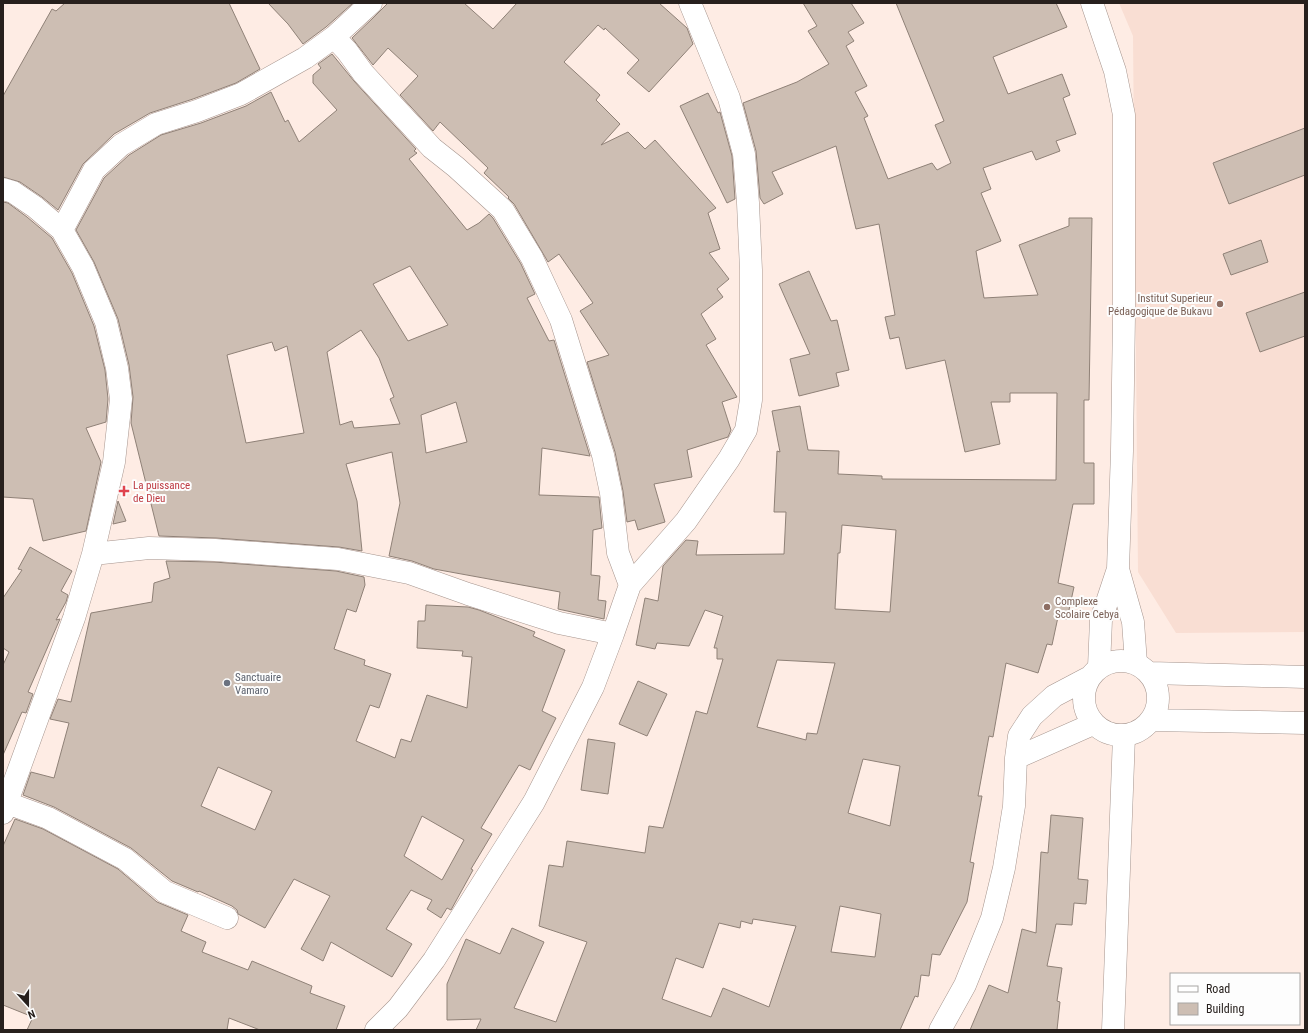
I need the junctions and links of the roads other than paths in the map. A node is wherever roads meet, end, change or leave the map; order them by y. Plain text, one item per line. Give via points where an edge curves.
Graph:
1 (371, 3) edge
2 (690, 3) edge
3 (1092, 3) edge
4 (334, 37) junction
5 (3, 189) edge
6 (62, 230) junction
7 (93, 554) junction
8 (1118, 569) junction
9 (630, 585) junction
10 (613, 634) junction
11 (1143, 668) junction
12 (1095, 672) junction
13 (1305, 677) edge
14 (1152, 720) junction
15 (1305, 723) edge
16 (1093, 724) junction
17 (1124, 736) junction
18 (1016, 758) junction
19 (5, 808) edge
20 (227, 918) dead end
21 (376, 1030) edge
22 (940, 1030) edge
23 (1113, 1030) edge

1 - 4 street
2 - 9 street via 729,98 744,154 751,270 751,400 746,430 729,459 686,521
3 - 8 street via 1115,71 1124,115 1124,323
4 - 6 street via 305,58 241,94 156,124 121,145 94,170
4 - 9 street via 363,73 432,148 503,210 532,258 561,320 603,455 611,493 618,553
5 - 6 street via 13,192 35,207
6 - 7 street via 83,267 106,322 117,368 121,399 114,462
7 - 10 street via 149,548 338,559 408,572 468,594 559,622
7 - 19 street via 74,618
8 - 11 street
8 - 12 street via 1101,620
9 - 10 street
10 - 21 street via 593,687 534,802 434,960 398,1008
11 - 12 street via 1119,660
11 - 13 street
11 - 14 street via 1158,688 1159,704
12 - 16 street via 1084,692 1085,709
12 - 18 street via 1054,696 1032,716 1019,736
14 - 15 street
14 - 17 street via 1140,731
16 - 17 street via 1107,733
16 - 18 street
17 - 23 street
18 - 22 street via 1014,806 1004,868 992,918 965,985
19 - 20 street via 48,818 125,859 165,892

